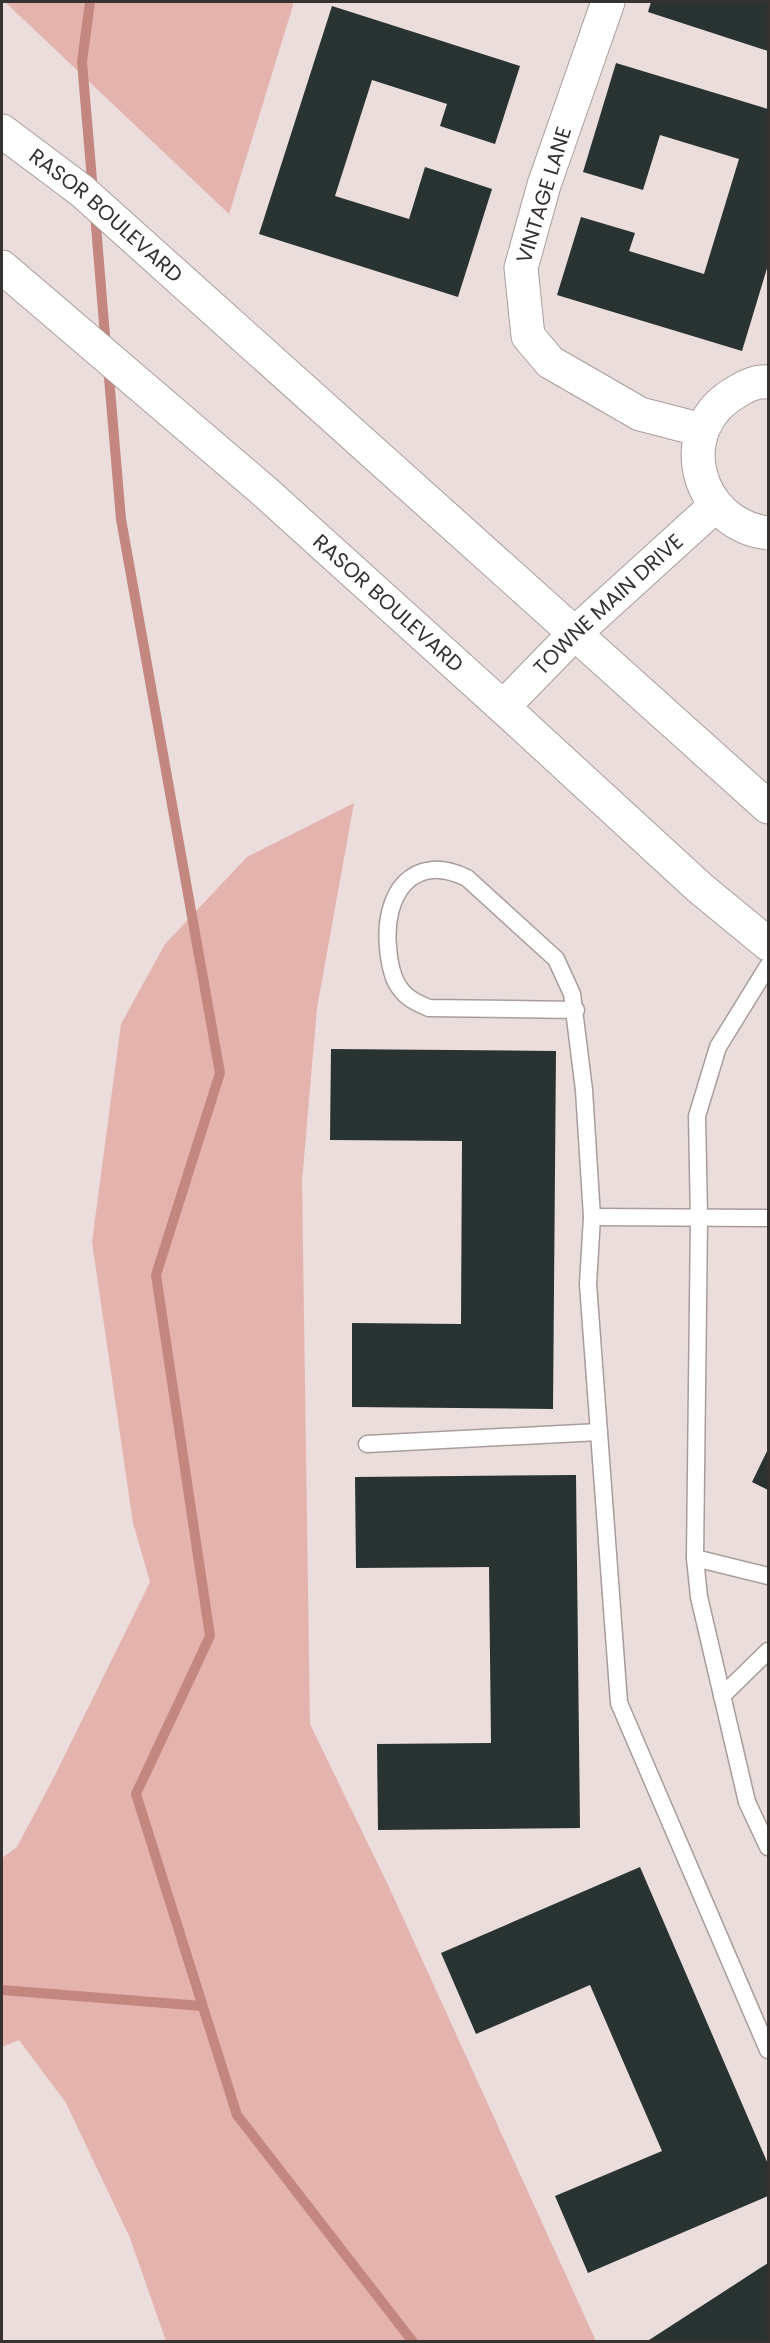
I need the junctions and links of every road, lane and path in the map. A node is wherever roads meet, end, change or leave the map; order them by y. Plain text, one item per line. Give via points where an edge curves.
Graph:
1 (608, 2) edge
2 (2, 131) edge
3 (2, 267) edge
4 (768, 382) edge
5 (702, 430) junction
6 (715, 506) junction
7 (768, 533) edge
8 (574, 634) junction
9 (503, 707) junction
10 (768, 807) edge
11 (768, 944) edge
12 (768, 966) edge
13 (576, 1010) junction
14 (592, 1216) junction
15 (699, 1218) junction
16 (768, 1218) edge
17 (599, 1432) junction
18 (367, 1444) dead end
19 (695, 1558) junction
20 (768, 1576) edge
21 (768, 1651) edge
22 (722, 1696) junction
23 (768, 1847) edge
24 (768, 2050) edge

1 - 5 main road, VINTAGE LANE via 544,185 521,268 528,336 550,362 640,414
2 - 8 main road, RASOR BOULEVARD via 82,191
3 - 9 main road, RASOR BOULEVARD via 264,491
4 - 5 main road via 743,387 728,396 710,414
5 - 6 main road via 699,473
6 - 7 main road via 736,523
6 - 8 main road, TOWNE MAIN DRIVE
8 - 9 main road, TOWNE MAIN DRIVE
8 - 10 main road, RASOR BOULEVARD
9 - 11 main road, RASOR BOULEVARD via 700,888
12 - 15 lane via 718,1047 697,1116
13 - 13 lane via 556,959 467,878 451,870 433,870 401,885 387,916 387,940 398,986 411,1000 429,1008
13 - 14 lane
14 - 15 lane
14 - 17 lane via 588,1284
15 - 16 lane
15 - 19 lane
17 - 18 lane
17 - 24 lane via 619,1703
19 - 20 lane
19 - 22 lane via 699,1597
21 - 22 lane
22 - 23 lane via 747,1802

